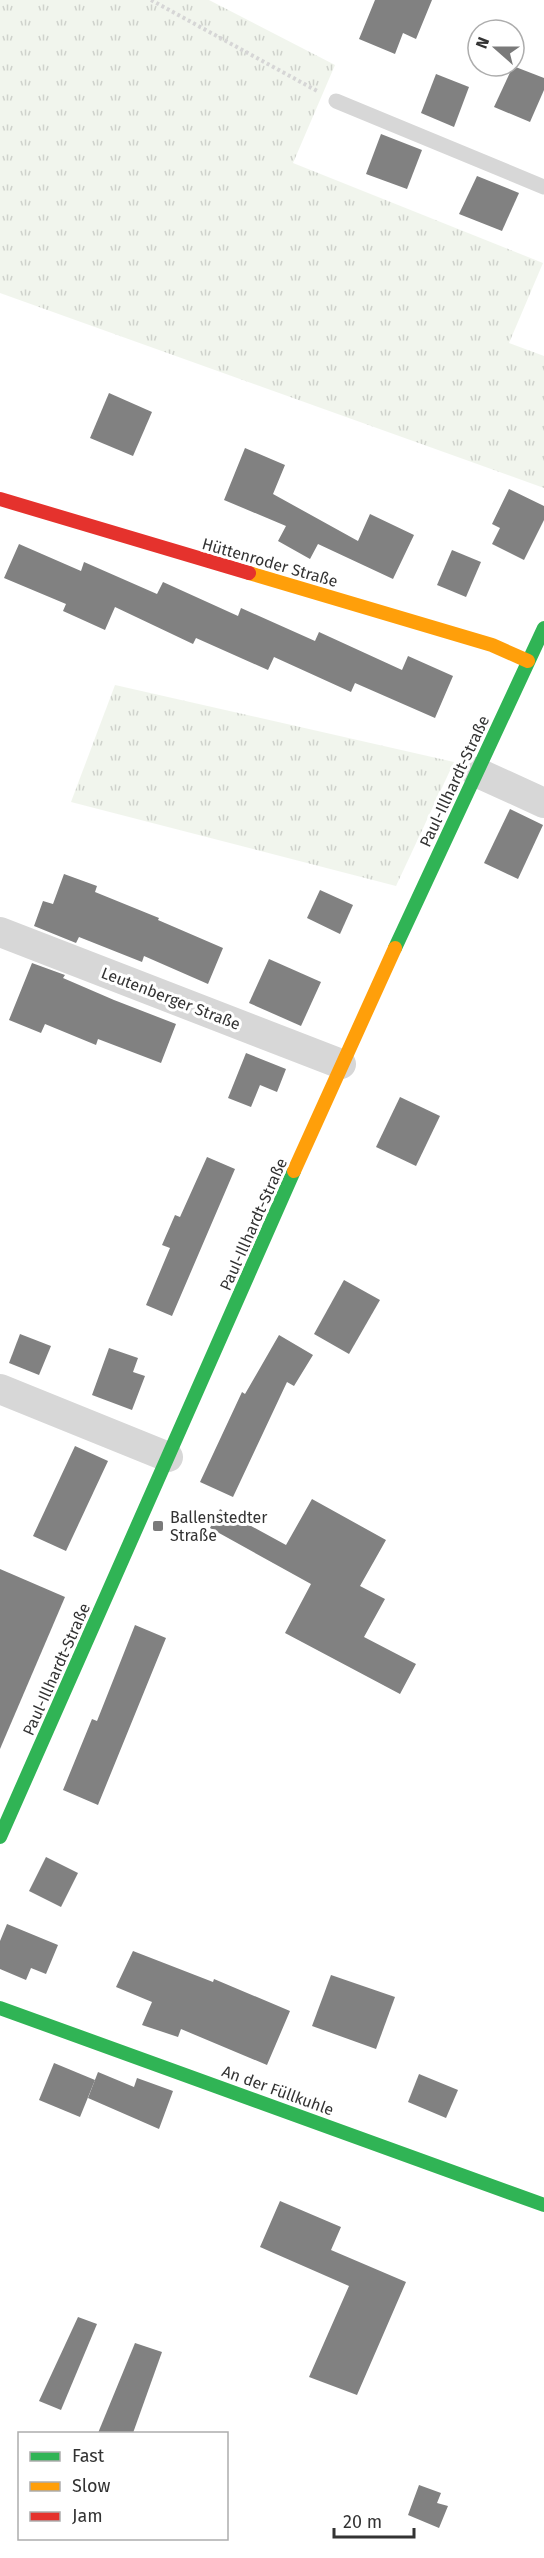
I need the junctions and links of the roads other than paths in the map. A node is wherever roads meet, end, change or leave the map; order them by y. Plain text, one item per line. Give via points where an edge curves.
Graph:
1 (336, 101) road end
2 (544, 187) edge
3 (0, 499) edge
4 (544, 628) edge
5 (528, 660) junction
6 (476, 772) junction
7 (544, 804) edge
8 (0, 932) edge
9 (342, 1064) junction
10 (0, 1389) edge
11 (168, 1457) junction
12 (0, 1837) edge
13 (0, 2008) edge
14 (544, 2205) edge

1 - 2 lane
3 - 5 street, Hüttenroder Straße via 492,645
4 - 5 street, Paul-Illhardt-Straße
5 - 6 street, Paul-Illhardt-Straße
6 - 7 street
6 - 9 street, Paul-Illhardt-Straße
8 - 9 street, Leutenberger Straße
9 - 11 street, Paul-Illhardt-Straße
10 - 11 street
11 - 12 street, Paul-Illhardt-Straße
13 - 14 street, An der Füllkuhle

